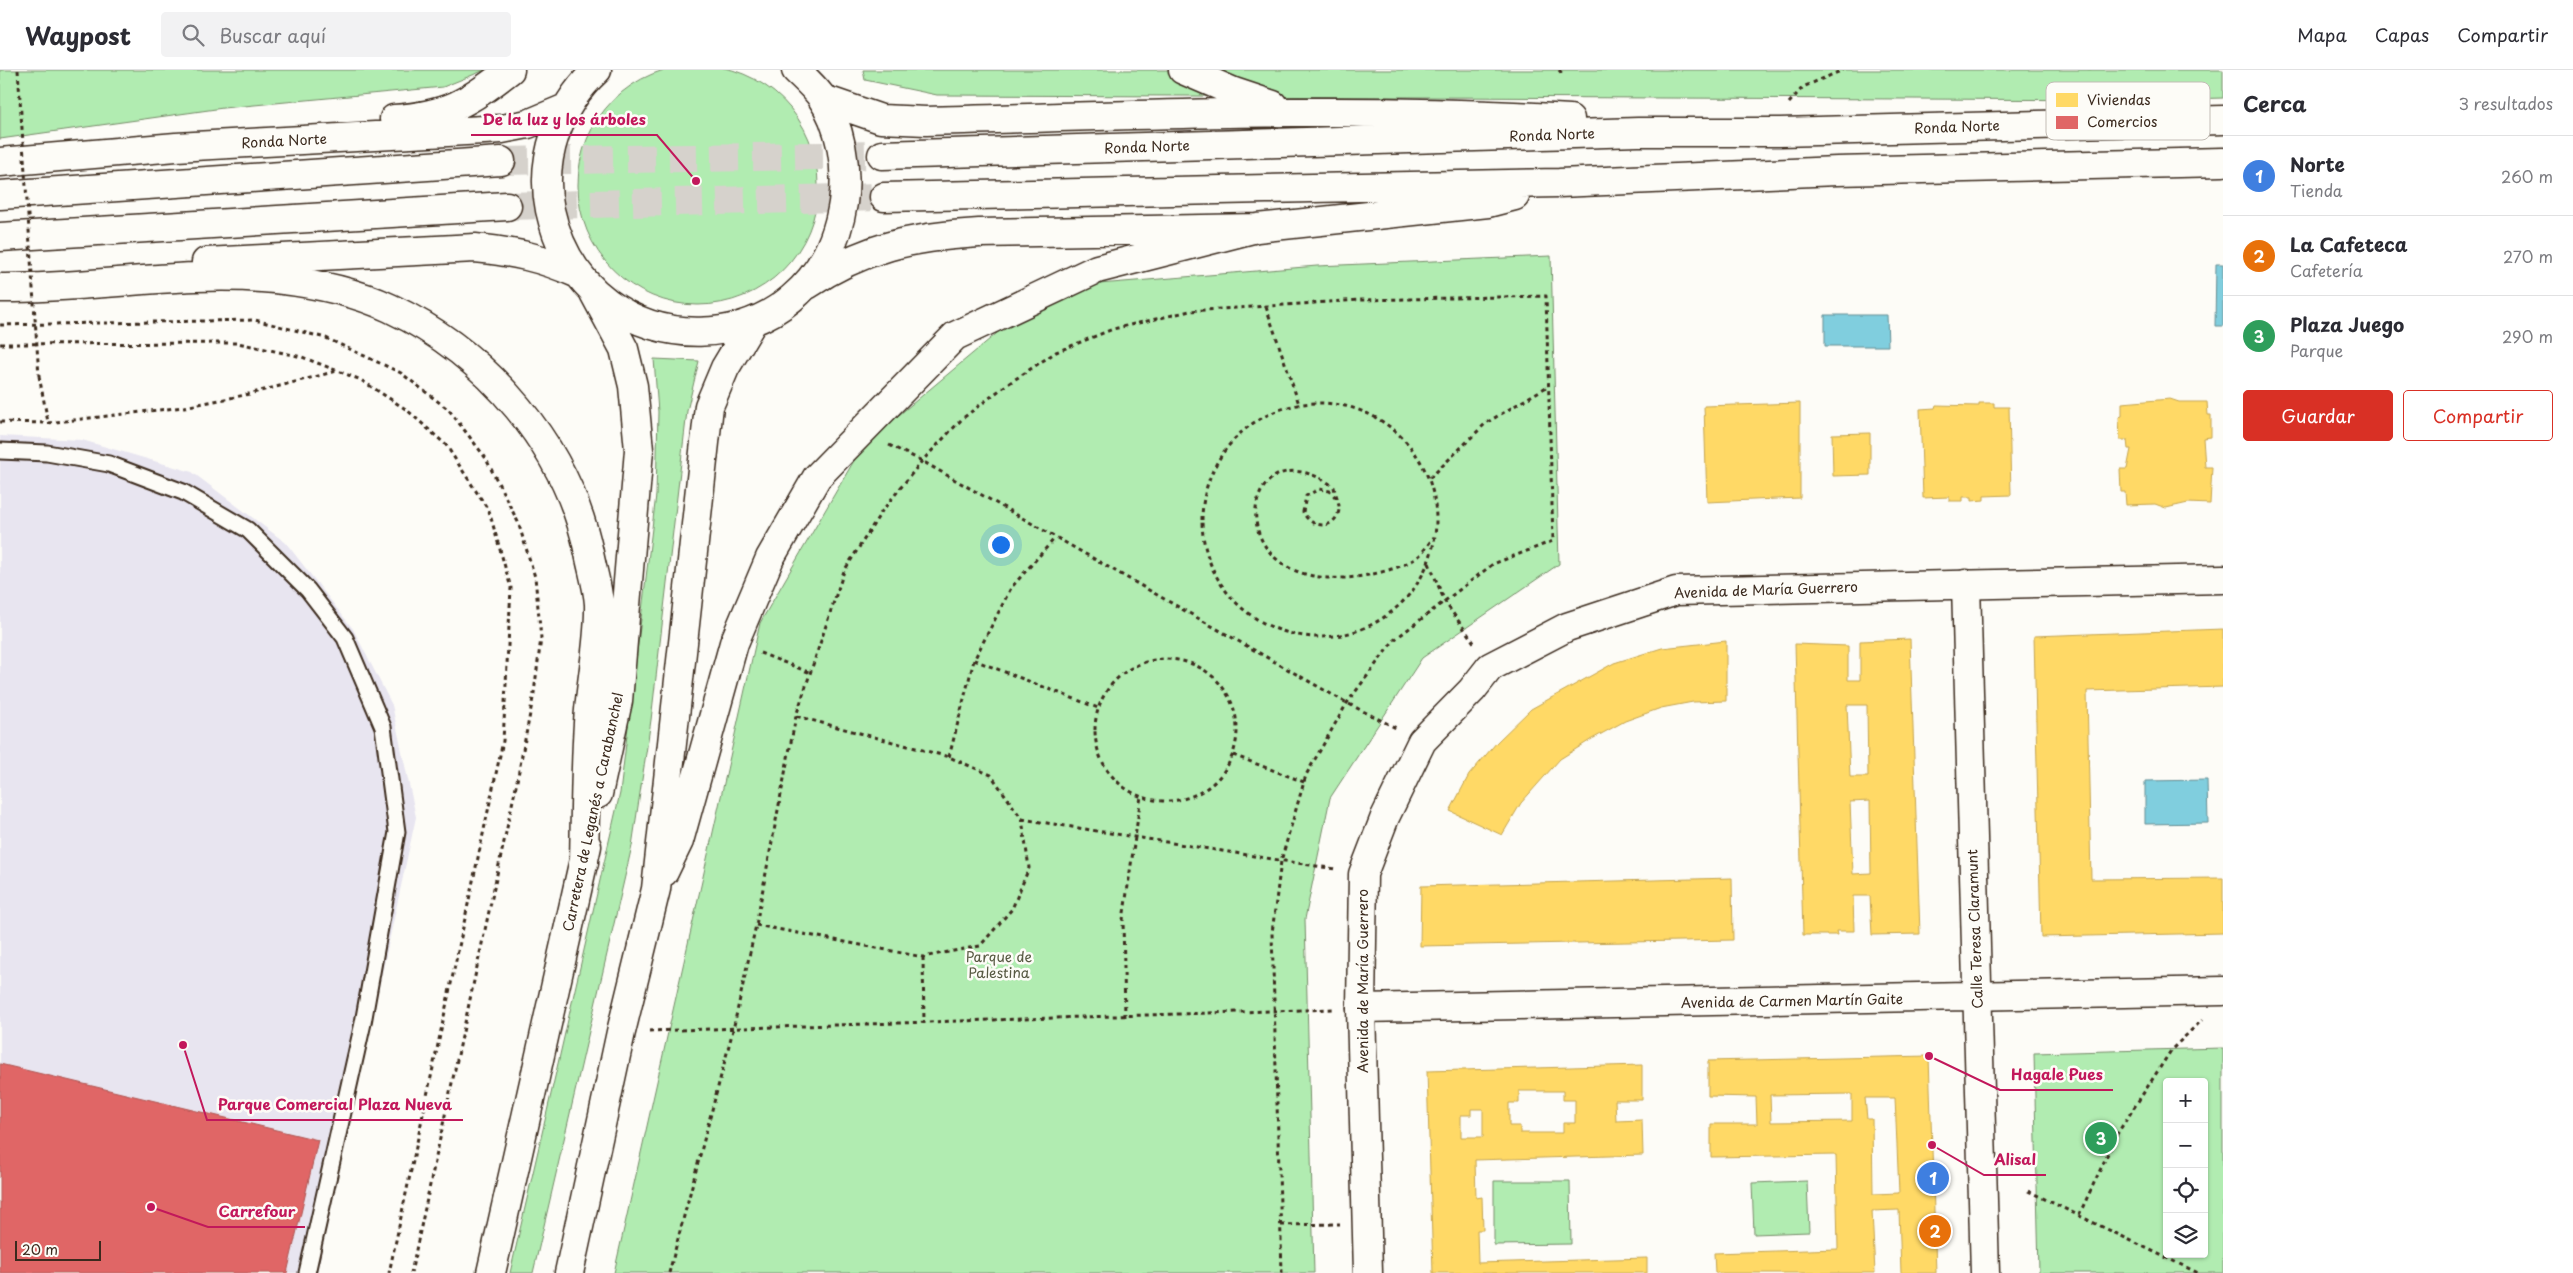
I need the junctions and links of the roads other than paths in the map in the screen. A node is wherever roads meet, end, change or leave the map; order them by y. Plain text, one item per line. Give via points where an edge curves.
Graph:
1 (510, 70) edge
2 (596, 70) edge
3 (796, 70) edge
4 (1183, 70) edge
5 (820, 87) edge
6 (566, 108) junction
7 (1291, 110) junction
8 (2210, 120) edge
9 (2223, 120) edge
10 (2046, 125) edge
11 (1638, 132) junction
12 (176, 147) junction
13 (882, 155) tunnel mouth
14 (501, 160) tunnel mouth
15 (0, 162) edge
16 (2223, 162) edge
17 (1559, 183) junction
18 (0, 195) edge
19 (884, 197) tunnel mouth
20 (507, 206) tunnel mouth
21 (1257, 228) junction
22 (0, 237) edge
23 (0, 277) edge
24 (585, 283) junction
25 (807, 285) junction
26 (0, 288) edge
27 (752, 323) junction
28 (0, 451) edge
29 (2223, 579) edge
30 (1966, 584) junction
31 (584, 863) junction
32 (656, 889) junction
33 (2223, 991) edge
34 (1977, 997) junction
35 (1361, 1008) junction
36 (307, 1273) edge
37 (491, 1273) edge
38 (569, 1273) edge
39 (1368, 1273) edge
40 (1985, 1273) edge

1 - 12 main road via 476,96 444,112 413,118 298,126
2 - 6 main road, Carretera de Leganés a Carabanchel
3 - 5 main road
4 - 7 main road via 1234,92
5 - 7 main road via 881,118 926,121
5 - 25 main road via 842,148 846,182 834,240 825,261
6 - 12 main road, Ronda Norte via 528,124 502,130
6 - 24 main road, Carretera de Leganés a Carabanchel via 550,149 546,192 555,235
7 - 11 main road via 1567,118
8 - 9 main road, Ronda Norte
10 - 11 main road, Ronda Norte via 1780,132
11 - 13 main road, Ronda Norte
12 - 15 main road, Ronda Norte
14 - 18 main road
16 - 17 main road
17 - 19 main road
17 - 21 main road via 1488,204
20 - 22 main road
21 - 25 main road via 988,232 933,236 890,244 853,257
21 - 32 main road via 1097,269 955,336 817,477 770,558 734,643 679,841
23 - 24 main road via 257,258 475,248 517,252 552,262
24 - 27 main road via 621,313 652,327 685,333 719,332
24 - 31 main road, Carretera de Leganés a Carabanchel via 624,349 633,386 639,450 618,701
25 - 27 main road via 778,310
26 - 31 main road via 189,277 275,279 341,292 388,307 425,326 497,382 538,434 561,472 582,522 599,603 588,722
27 - 32 main road via 725,368 709,406
28 - 36 lane via 47,453 110,464 183,492 248,530 308,590 345,638 383,727 397,832 363,1023
29 - 30 main road, Avenida de María Guerrero
30 - 34 main road, Calle Teresa Claramunt
30 - 35 main road, Avenida de María Guerrero via 1676,591 1567,627 1490,667 1422,741 1385,817 1363,874
31 - 37 main road, Carretera de Leganés a Carabanchel
32 - 38 main road via 621,1032
33 - 34 main road, Avenida de Carmen Martín Gaite
34 - 35 main road, Avenida de Carmen Martín Gaite
34 - 40 main road, Calle Teresa Claramunt
35 - 39 main road, Avenida de María Guerrero

